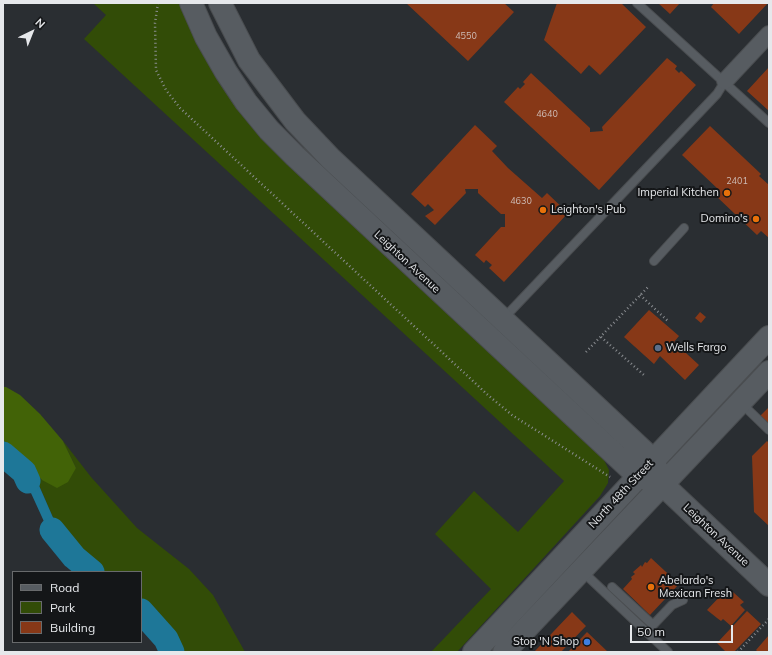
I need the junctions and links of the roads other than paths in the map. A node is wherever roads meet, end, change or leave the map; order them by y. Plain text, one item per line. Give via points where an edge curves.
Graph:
1 (191, 3) edge
2 (220, 3) edge
3 (637, 3) edge
4 (769, 34) edge
5 (725, 81) junction
6 (769, 123) edge
7 (684, 228) dead end
8 (654, 260) dead end
9 (503, 319) junction
10 (769, 337) edge
11 (769, 372) edge
12 (740, 403) junction
13 (769, 430) edge
14 (653, 460) junction
15 (638, 476) junction
16 (663, 485) junction
17 (582, 571) junction
18 (769, 585) edge
19 (612, 586) dead end
20 (683, 600) dead end
21 (480, 644) edge
22 (503, 652) edge
23 (668, 652) edge

1 - 15 main road, Leighton Avenue via 206,37 226,72 269,130 322,183
2 - 9 main road, Leighton Avenue via 249,60 294,122
3 - 5 lane via 711,72
4 - 5 street
5 - 6 lane
5 - 9 lane via 712,99
7 - 8 lane
9 - 14 main road, Leighton Avenue
10 - 14 main road, North 48th Street
11 - 12 main road
12 - 13 lane
12 - 16 main road
14 - 15 main road, North 48th Street
14 - 16 main road, Leighton Avenue
15 - 16 main road, Leighton Avenue
15 - 21 main road, North 48th Street
16 - 17 main road
16 - 18 main road, Leighton Avenue
17 - 22 main road
17 - 23 lane
19 - 20 lane via 653,625 672,605
21 - 22 street

